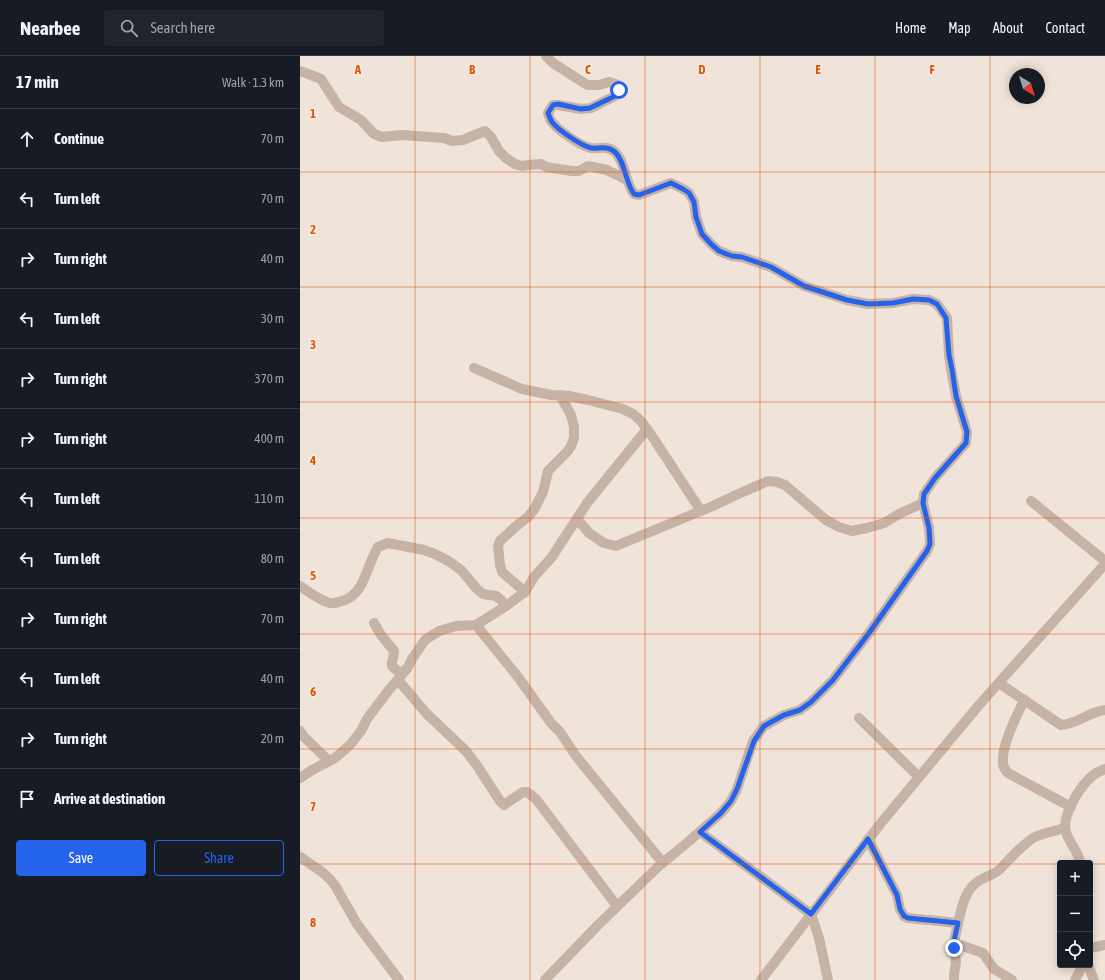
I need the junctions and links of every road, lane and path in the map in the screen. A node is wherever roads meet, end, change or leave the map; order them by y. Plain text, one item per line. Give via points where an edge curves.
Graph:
1 (546, 56) edge
2 (300, 71) edge
3 (627, 180) junction
4 (474, 368) dead end
5 (560, 396) junction
6 (647, 429) junction
7 (1031, 501) dead end
8 (923, 503) junction
9 (701, 511) junction
10 (577, 519) junction
11 (1105, 562) edge
12 (300, 586) edge
13 (524, 592) junction
14 (506, 606) junction
15 (374, 623) dead end
16 (476, 625) junction
17 (400, 677) junction
18 (999, 683) junction
19 (1024, 700) junction
20 (1105, 710) edge
21 (859, 718) dead end
22 (300, 731) edge
23 (329, 761) junction
24 (1105, 769) edge
25 (919, 777) junction
26 (300, 778) edge
27 (1071, 808) junction
28 (1065, 828) junction
29 (703, 834) junction
30 (868, 839) junction
31 (300, 857) edge
32 (1080, 860) edge
33 (663, 863) junction
34 (617, 906) junction
35 (811, 914) junction
36 (958, 923) junction
37 (954, 943) junction
38 (1105, 945) edge
39 (1093, 947) edge
40 (1081, 968) edge
41 (1089, 968) edge
42 (400, 980) edge
43 (545, 980) edge
44 (761, 980) edge
45 (828, 980) edge
46 (954, 980) edge
47 (1012, 980) edge
48 (1075, 980) edge
49 (1094, 980) edge

1 - 3 street via 584,84 616,84 619,90 615,96 590,108 581,109 558,104 553,105 548,113 558,128 586,146 610,148 616,153
2 - 3 street via 321,79 339,107 361,120 374,134 463,140 485,131 499,151 515,164 541,164 572,171 588,166 607,170
3 - 8 street via 634,194 639,195 671,183 683,189 694,202 702,234 719,251 771,267 804,286 868,304 913,299 929,300 937,304 946,318 956,396 967,438 962,449 924,494
4 - 5 street via 522,389
5 - 6 street via 623,409 633,414
5 - 13 street via 574,426 571,446 548,471 543,492 535,508 498,546 502,572
6 - 9 street
6 - 10 street
7 - 11 street
8 - 9 street via 884,523 852,531 826,520 786,485 768,481
8 - 29 street via 930,544 916,568 833,680 800,710 764,726 754,741 731,801
9 - 10 street via 616,546 604,543 589,533
10 - 13 street via 552,557
11 - 18 street
12 - 14 street via 331,603 346,600 360,586 378,547 388,543 424,550 450,562 462,570 483,594 496,596
13 - 14 street
14 - 16 street
15 - 17 street via 394,651 391,663
16 - 17 street via 456,626 439,631 425,640
16 - 33 street via 576,756
17 - 23 street via 350,745
17 - 34 street via 428,714 466,751 504,805 523,792 536,799
18 - 19 street
18 - 25 street
19 - 20 street via 1061,725
19 - 27 street via 1007,740 1003,765 1008,773
21 - 25 street
22 - 23 street
23 - 26 street
24 - 27 street via 1093,775 1083,785
25 - 30 street
27 - 28 street
28 - 32 street
28 - 36 street via 1034,838 992,876 973,885 965,896
29 - 33 street
29 - 35 street
30 - 35 street
30 - 36 street via 897,895 904,916
31 - 42 street via 330,879 357,924
33 - 34 street
34 - 43 street
35 - 44 street
35 - 45 street
36 - 37 street
37 - 46 street
37 - 47 street via 983,953 994,969
38 - 39 street
40 - 48 street
41 - 49 street

